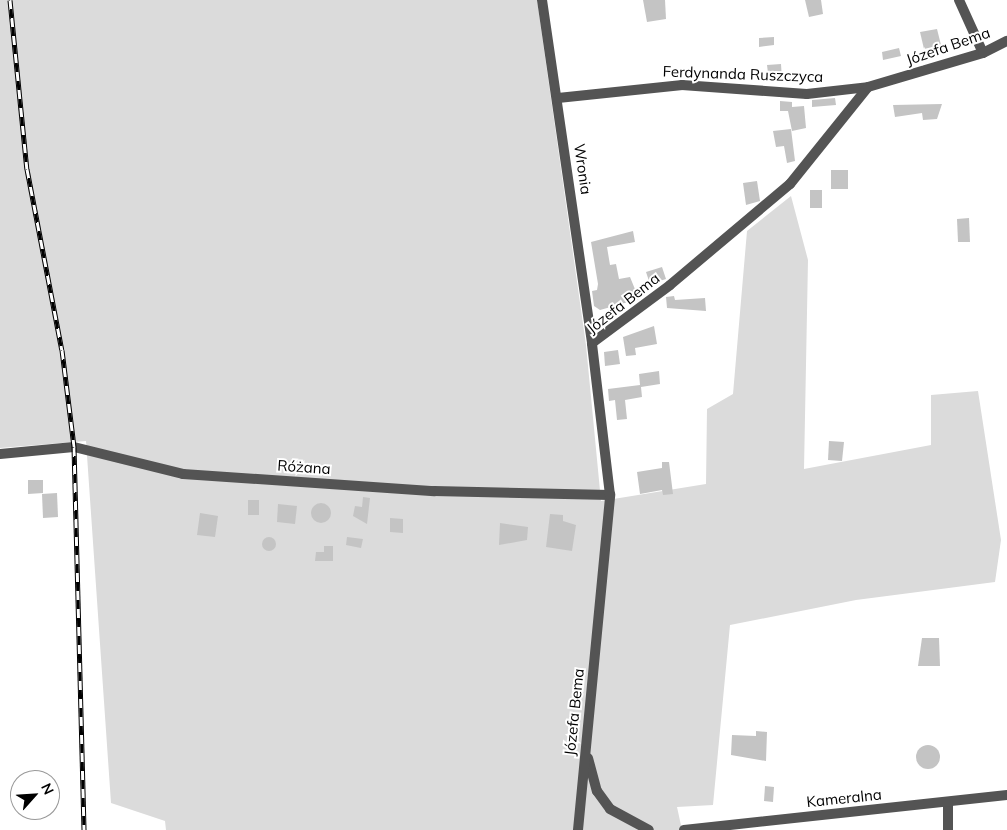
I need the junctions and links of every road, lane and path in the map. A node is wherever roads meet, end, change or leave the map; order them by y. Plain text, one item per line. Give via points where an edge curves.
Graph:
1 (542, 0) edge
2 (958, 0) edge
3 (1007, 41) edge
4 (983, 54) junction
5 (868, 87) junction
6 (558, 98) junction
7 (592, 343) junction
8 (0, 454) edge
9 (610, 496) junction
10 (586, 751) junction
11 (1007, 794) edge
12 (948, 803) junction
13 (578, 830) edge
14 (649, 830) edge
15 (684, 830) edge
16 (948, 830) edge

1 - 6 street, Wronia
2 - 4 street
3 - 4 street, Józefa Bema
4 - 5 street, Józefa Bema
5 - 6 street, Ferdynanda Ruszczyca via 807,94 682,85
5 - 7 street, Józefa Bema via 790,184 670,285
6 - 7 street, Wronia
7 - 9 street, Józefa Bema
8 - 9 street, Różana via 74,447 182,474 434,491
9 - 10 street, Józefa Bema
10 - 13 street, Józefa Bema
10 - 14 street via 597,791 610,809
11 - 12 street, Kameralna
12 - 15 street, Kameralna
12 - 16 street

